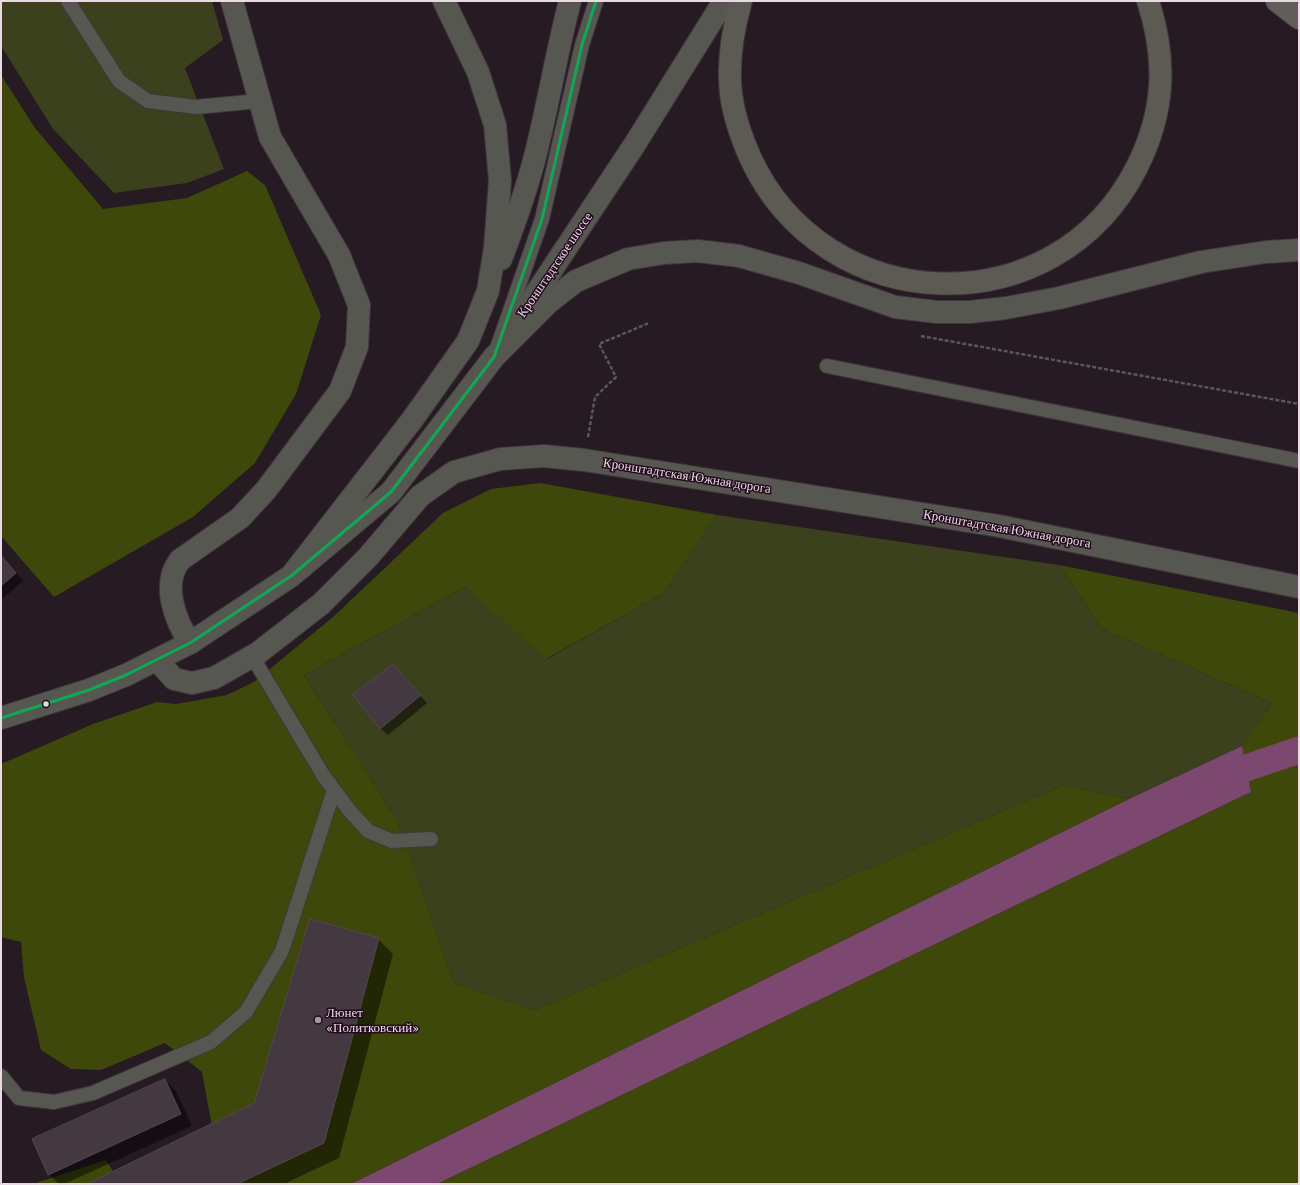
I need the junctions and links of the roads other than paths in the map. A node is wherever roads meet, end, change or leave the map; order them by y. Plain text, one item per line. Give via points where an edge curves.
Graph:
1 (68, 1) edge
2 (232, 1) edge
3 (444, 1) edge
4 (570, 1) edge
5 (596, 1) edge
6 (724, 1) edge
7 (741, 1) edge
8 (1148, 1) edge
9 (1277, 1) edge
10 (1299, 18) edge
11 (260, 101) junction
12 (1299, 250) edge
13 (488, 291) junction
14 (494, 357) junction
15 (827, 366) dead end
16 (1299, 461) edge
17 (291, 576) junction
18 (1299, 587) edge
19 (190, 643) junction
20 (252, 656) junction
21 (157, 660) junction
22 (1, 718) edge
23 (334, 790) junction
24 (431, 839) dead end
25 (1, 1076) edge

1 - 11 lane via 119,82 148,101 196,107
2 - 11 street
3 - 13 street via 478,72 494,125 500,180 495,248
4 - 13 street via 539,141 521,204
5 - 14 lane, Кронштадтское шоссе via 582,45 542,219
6 - 14 street, Кронштадтское шоссе via 631,150
7 - 8 main road via 733,34 731,96 744,144 760,178 772,196 794,221 836,255 890,276 924,283 950,284 989,281 1053,258 1089,232 1119,199 1147,149 1157,115 1160,45
9 - 10 highway
11 - 19 street via 270,137 339,255 358,305 357,347 340,390 266,490 240,518 180,560 174,568 171,579 172,601 182,630
12 - 14 street via 1266,252 1201,262 1060,298 1006,308 950,312 894,307 799,273 739,256 698,251 664,252 628,259 576,281 549,302
13 - 17 street via 468,341 447,372
14 - 17 street via 391,492
15 - 16 lane
17 - 19 street
18 - 20 street, Кронштадтская Южная дорога via 999,526 584,460 544,456 500,459 454,472 420,496 368,557 322,604
19 - 21 street
20 - 21 street, Кронштадтская Южная дорога via 214,678 192,683 174,679
20 - 23 lane
21 - 22 street via 89,690
23 - 24 lane via 368,832 392,840
23 - 25 lane via 282,951 246,1012 211,1042 93,1093 54,1102 19,1098

